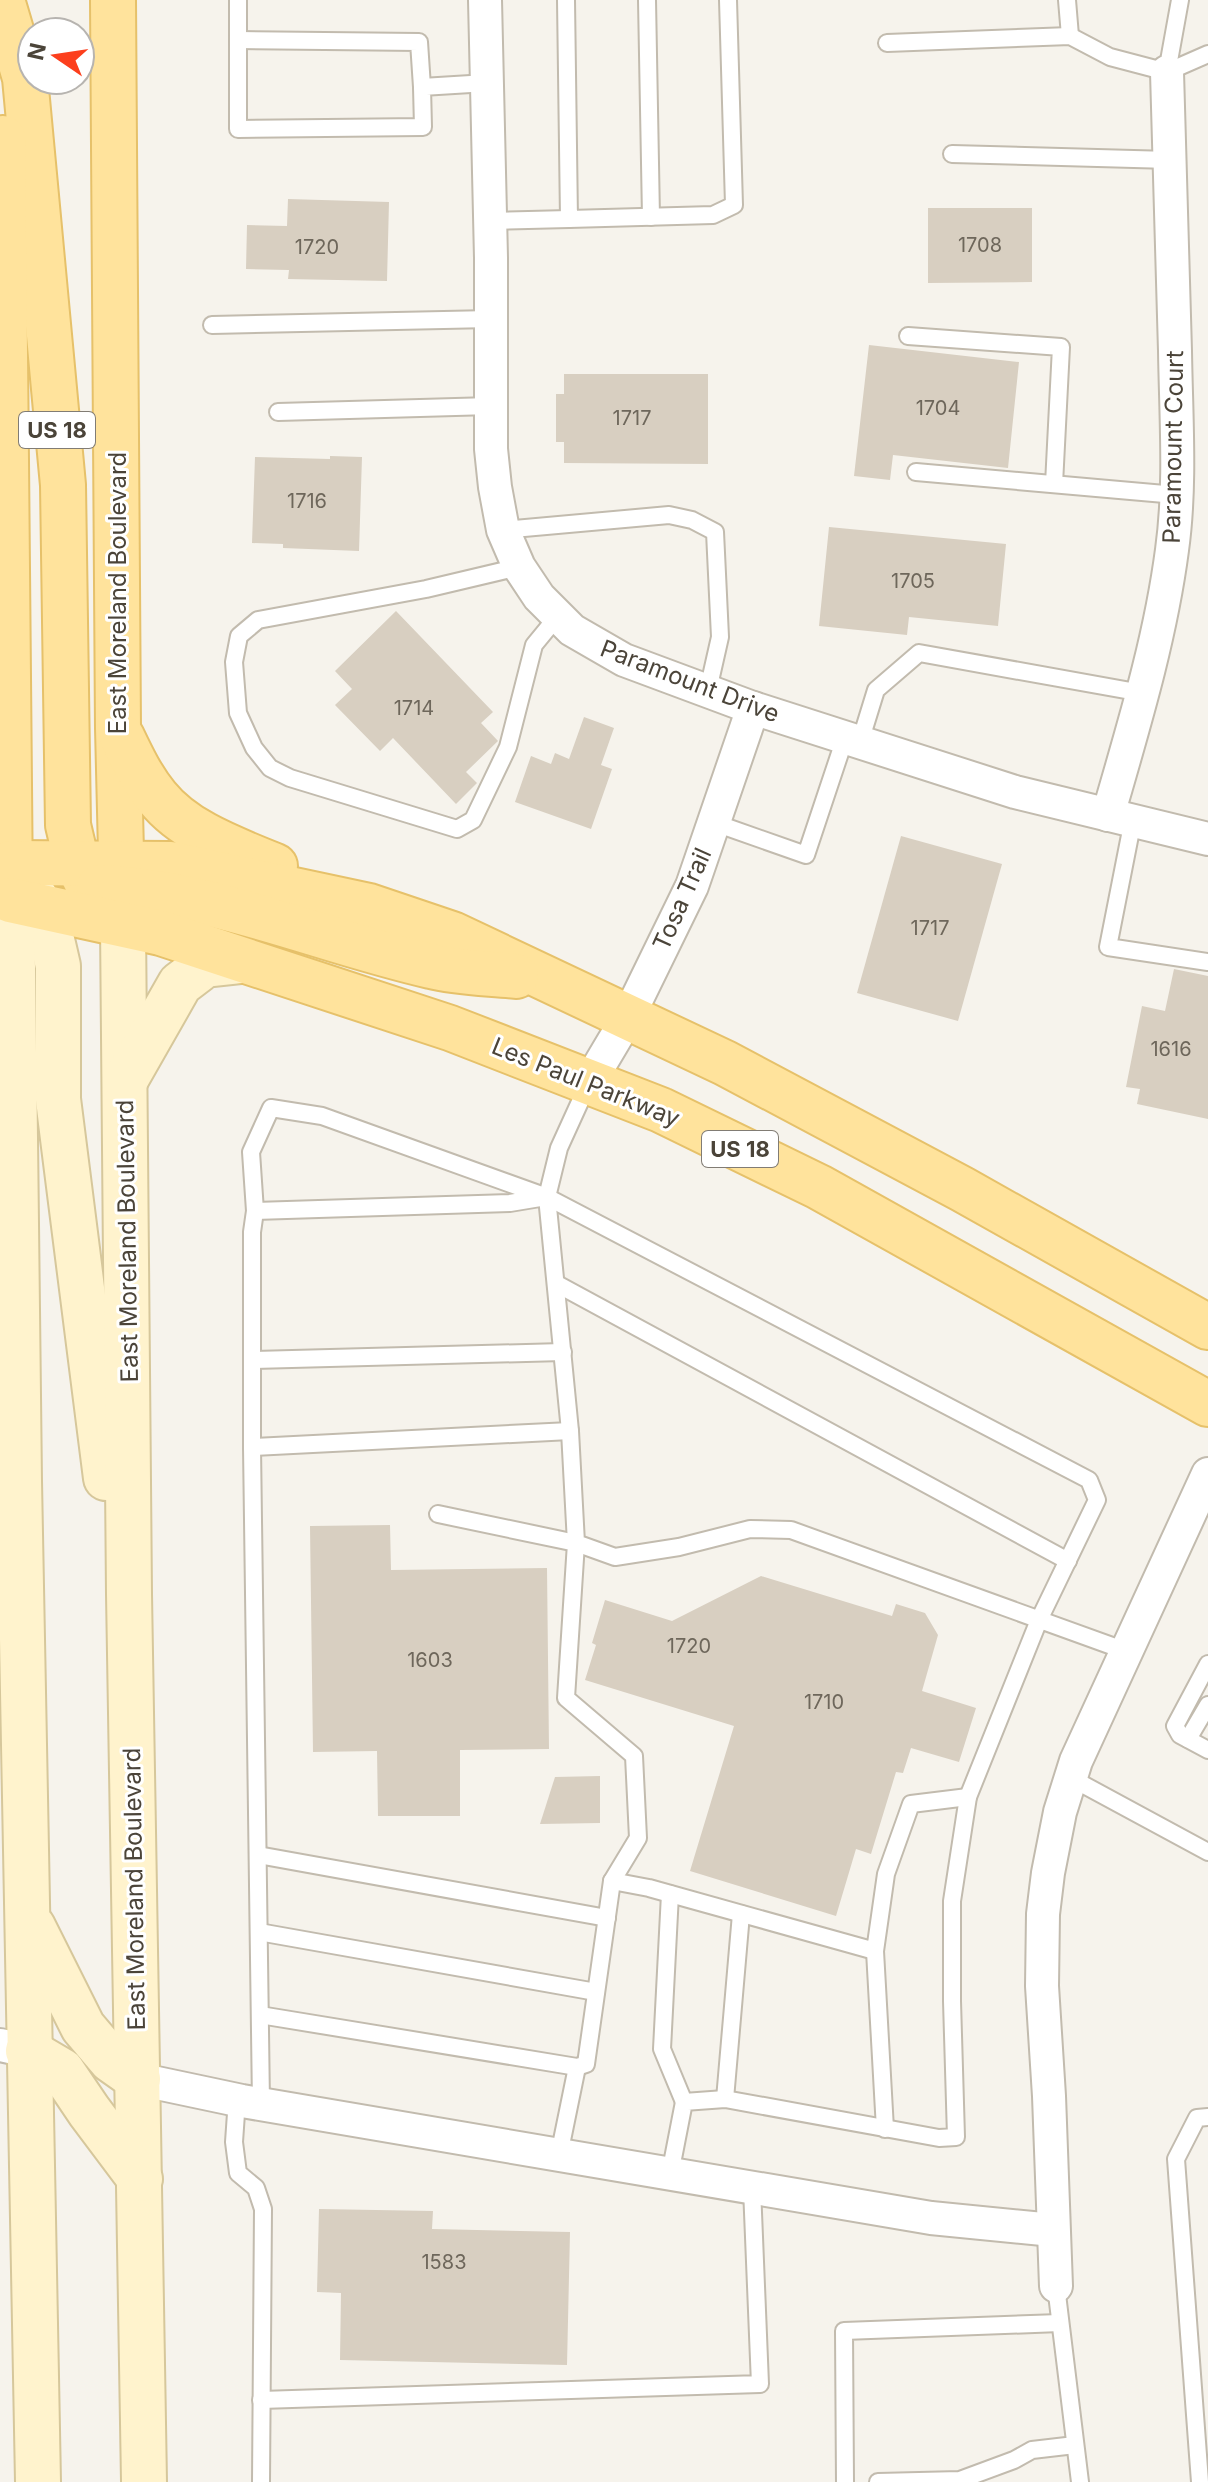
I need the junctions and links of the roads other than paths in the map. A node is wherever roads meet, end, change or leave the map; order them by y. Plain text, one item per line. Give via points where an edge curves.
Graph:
1 (2, 0) edge
2 (113, 0) edge
3 (238, 0) edge
4 (485, 0) edge
5 (566, 0) edge
6 (647, 0) edge
7 (728, 0) edge
8 (1067, 0) edge
9 (1180, 0) edge
10 (0, 36) edge
11 (1070, 36) junction
12 (238, 40) junction
13 (887, 43) dead end
14 (1208, 54) edge
15 (1167, 72) junction
16 (487, 83) junction
17 (422, 87) junction
18 (952, 154) dead end
19 (1170, 160) junction
20 (651, 217) junction
21 (569, 219) junction
22 (490, 221) junction
23 (491, 319) junction
24 (212, 325) dead end
25 (908, 336) dead end
26 (491, 406) junction
27 (278, 412) dead end
28 (916, 472) dead end
29 (1054, 484) junction
30 (1176, 495) junction
31 (503, 530) junction
32 (519, 567) junction
33 (557, 617) junction
34 (4, 651) edge
35 (708, 690) junction
36 (1142, 693) junction
37 (753, 708) junction
38 (118, 728) junction
39 (853, 740) junction
40 (1121, 817) junction
41 (715, 823) junction
42 (1208, 839) edge
43 (106, 885) junction
44 (15, 887) edge
45 (369, 906) junction
46 (242, 961) junction
47 (1208, 962) edge
48 (546, 979) junction
49 (628, 1017) junction
50 (125, 1081) junction
51 (590, 1081) junction
52 (547, 1197) junction
53 (255, 1211) junction
54 (917, 1242) junction
55 (557, 1284) junction
56 (1208, 1327) edge
57 (563, 1352) junction
58 (252, 1360) junction
59 (1208, 1373) edge
60 (1208, 1404) edge
61 (570, 1431) junction
62 (252, 1447) junction
63 (1208, 1474) edge
64 (438, 1514) dead end
65 (576, 1543) junction
66 (1068, 1561) junction
67 (129, 1594) junction
68 (1039, 1620) junction
69 (1126, 1651) junction
70 (1208, 1664) edge
71 (1208, 1705) edge
72 (1184, 1737) junction
73 (1208, 1750) edge
74 (1071, 1778) junction
75 (968, 1797) junction
76 (1208, 1852) edge
77 (258, 1855) junction
78 (612, 1881) junction
79 (670, 1894) junction
80 (26, 1914) junction
81 (741, 1914) junction
82 (607, 1918) junction
83 (259, 1932) junction
84 (875, 1951) junction
85 (596, 1992) junction
86 (260, 2015) junction
87 (14, 2048) edge
88 (577, 2067) junction
89 (138, 2079) junction
90 (725, 2099) junction
91 (249, 2102) junction
92 (684, 2102) junction
93 (1208, 2117) edge
94 (885, 2129) junction
95 (559, 2155) junction
96 (670, 2174) junction
97 (140, 2179) junction
98 (752, 2188) junction
99 (1053, 2230) junction
100 (1056, 2286) joint
101 (1060, 2323) junction
102 (261, 2400) junction
103 (1075, 2445) junction
104 (38, 2482) edge
105 (144, 2482) edge
106 (261, 2482) edge
107 (845, 2482) edge
108 (878, 2482) edge
109 (1080, 2482) edge
110 (1200, 2482) edge

1 - 43 main road, US 18 via 25,78 63,485 68,825
2 - 38 main road, East Moreland Boulevard / US 18
3 - 12 lane
4 - 16 street, Paramount Drive
5 - 21 lane
6 - 20 lane
7 - 20 lane via 734,205 713,215
8 - 11 lane
9 - 15 lane
10 - 34 main road
11 - 13 lane
11 - 15 lane via 1110,57
12 - 17 lane via 419,42
12 - 17 lane via 238,129 423,127
14 - 15 lane
15 - 19 street, Paramount Court
16 - 17 lane
16 - 22 street, Paramount Drive
18 - 19 lane
19 - 30 street, Paramount Court
20 - 21 lane
21 - 22 lane
22 - 23 street, Paramount Drive
23 - 24 lane
23 - 26 street, Paramount Drive
25 - 29 lane via 1061,347
26 - 27 lane
26 - 31 street, Paramount Drive via 491,449
28 - 29 lane
29 - 30 lane
30 - 36 street, Paramount Court via 1164,601
31 - 32 street, Paramount Drive
31 - 35 lane via 669,515 715,532 720,637
32 - 33 street, Paramount Drive
32 - 33 lane via 258,620 239,636 234,662 238,713 254,748 270,768 290,778 457,829 473,820 508,747 534,645
33 - 35 street, Paramount Drive via 624,660
34 - 44 main road
35 - 37 street, Paramount Drive
36 - 39 lane via 919,653 876,690
36 - 40 street, Paramount Court
37 - 39 street, Paramount Drive
37 - 41 street, Tosa Trail
38 - 43 main road, East Moreland Boulevard / US 18
38 - 45 main road, US 18 via 158,799 182,819 218,842
39 - 40 street, Paramount Drive via 1015,792
39 - 41 lane via 806,855
40 - 42 street, Paramount Drive
40 - 47 lane via 1108,947
41 - 49 street, Tosa Trail via 692,886
43 - 44 main road, Les Paul Parkway
43 - 44 main road, Les Paul Parkway / US 18
43 - 45 main road, Les Paul Parkway via 171,864
43 - 46 main road, Les Paul Parkway / US 18 via 161,933
43 - 48 main road via 211,906 433,967
43 - 50 main road, East Moreland Boulevard
44 - 67 main road via 58,966 58,1099 104,1468
44 - 80 main road
45 - 48 main road, Les Paul Parkway / US 18 via 452,934
46 - 50 main road via 205,965 180,984
46 - 51 main road, Les Paul Parkway / US 18 via 450,1028
48 - 49 main road, Les Paul Parkway / US 18
49 - 51 street, Tosa Trail
49 - 56 main road, Les Paul Parkway / US 18 via 962,1189
50 - 67 main road, East Moreland Boulevard
51 - 52 lane via 559,1148
51 - 54 main road, Les Paul Parkway / US 18 via 819,1187
52 - 53 lane via 510,1203
52 - 53 lane via 322,1116 271,1108 251,1152
52 - 55 lane
52 - 66 lane via 1089,1480 1097,1500
53 - 58 lane
54 - 59 main road via 981,1258 1150,1356 1185,1371
54 - 60 main road, Les Paul Parkway / US 18
55 - 57 lane
55 - 66 lane
57 - 58 lane
57 - 61 lane
58 - 62 lane
61 - 62 lane
61 - 65 lane
62 - 77 lane
63 - 69 street
64 - 65 lane
65 - 68 lane via 615,1557 750,1529 791,1530
65 - 78 lane via 566,1698 634,1756 638,1838
66 - 68 lane
67 - 89 main road, East Moreland Boulevard
68 - 69 lane
68 - 75 lane
69 - 74 street
70 - 72 lane via 1175,1726
71 - 72 lane
72 - 73 lane
74 - 76 lane
74 - 99 street via 1043,1914
75 - 84 lane via 911,1804 886,1874
75 - 94 lane via 952,1901 956,2137
77 - 82 lane
77 - 83 lane
78 - 79 lane
78 - 82 lane
79 - 81 lane
79 - 92 lane via 662,2049
80 - 87 main road
80 - 89 main road via 83,2027 111,2060
81 - 84 lane
81 - 90 lane
82 - 85 lane
83 - 85 lane
83 - 86 lane
84 - 94 lane
85 - 88 lane via 586,2064
86 - 88 lane
86 - 91 lane
87 - 97 main road via 62,2071
87 - 104 main road
88 - 95 lane
89 - 91 street
89 - 97 main road, East Moreland Boulevard
90 - 92 lane
90 - 94 lane
91 - 95 street
91 - 102 lane via 234,2142 238,2173 256,2188 263,2209
92 - 96 lane
93 - 110 lane via 1197,2118 1176,2159
95 - 96 street
96 - 98 street
97 - 105 main road, East Moreland Boulevard
98 - 99 street via 931,2218
98 - 102 lane via 760,2384
99 - 100 street
100 - 101 lane
101 - 103 lane
101 - 107 lane via 844,2331
102 - 106 lane
103 - 108 lane via 1032,2450 960,2480
103 - 109 lane

